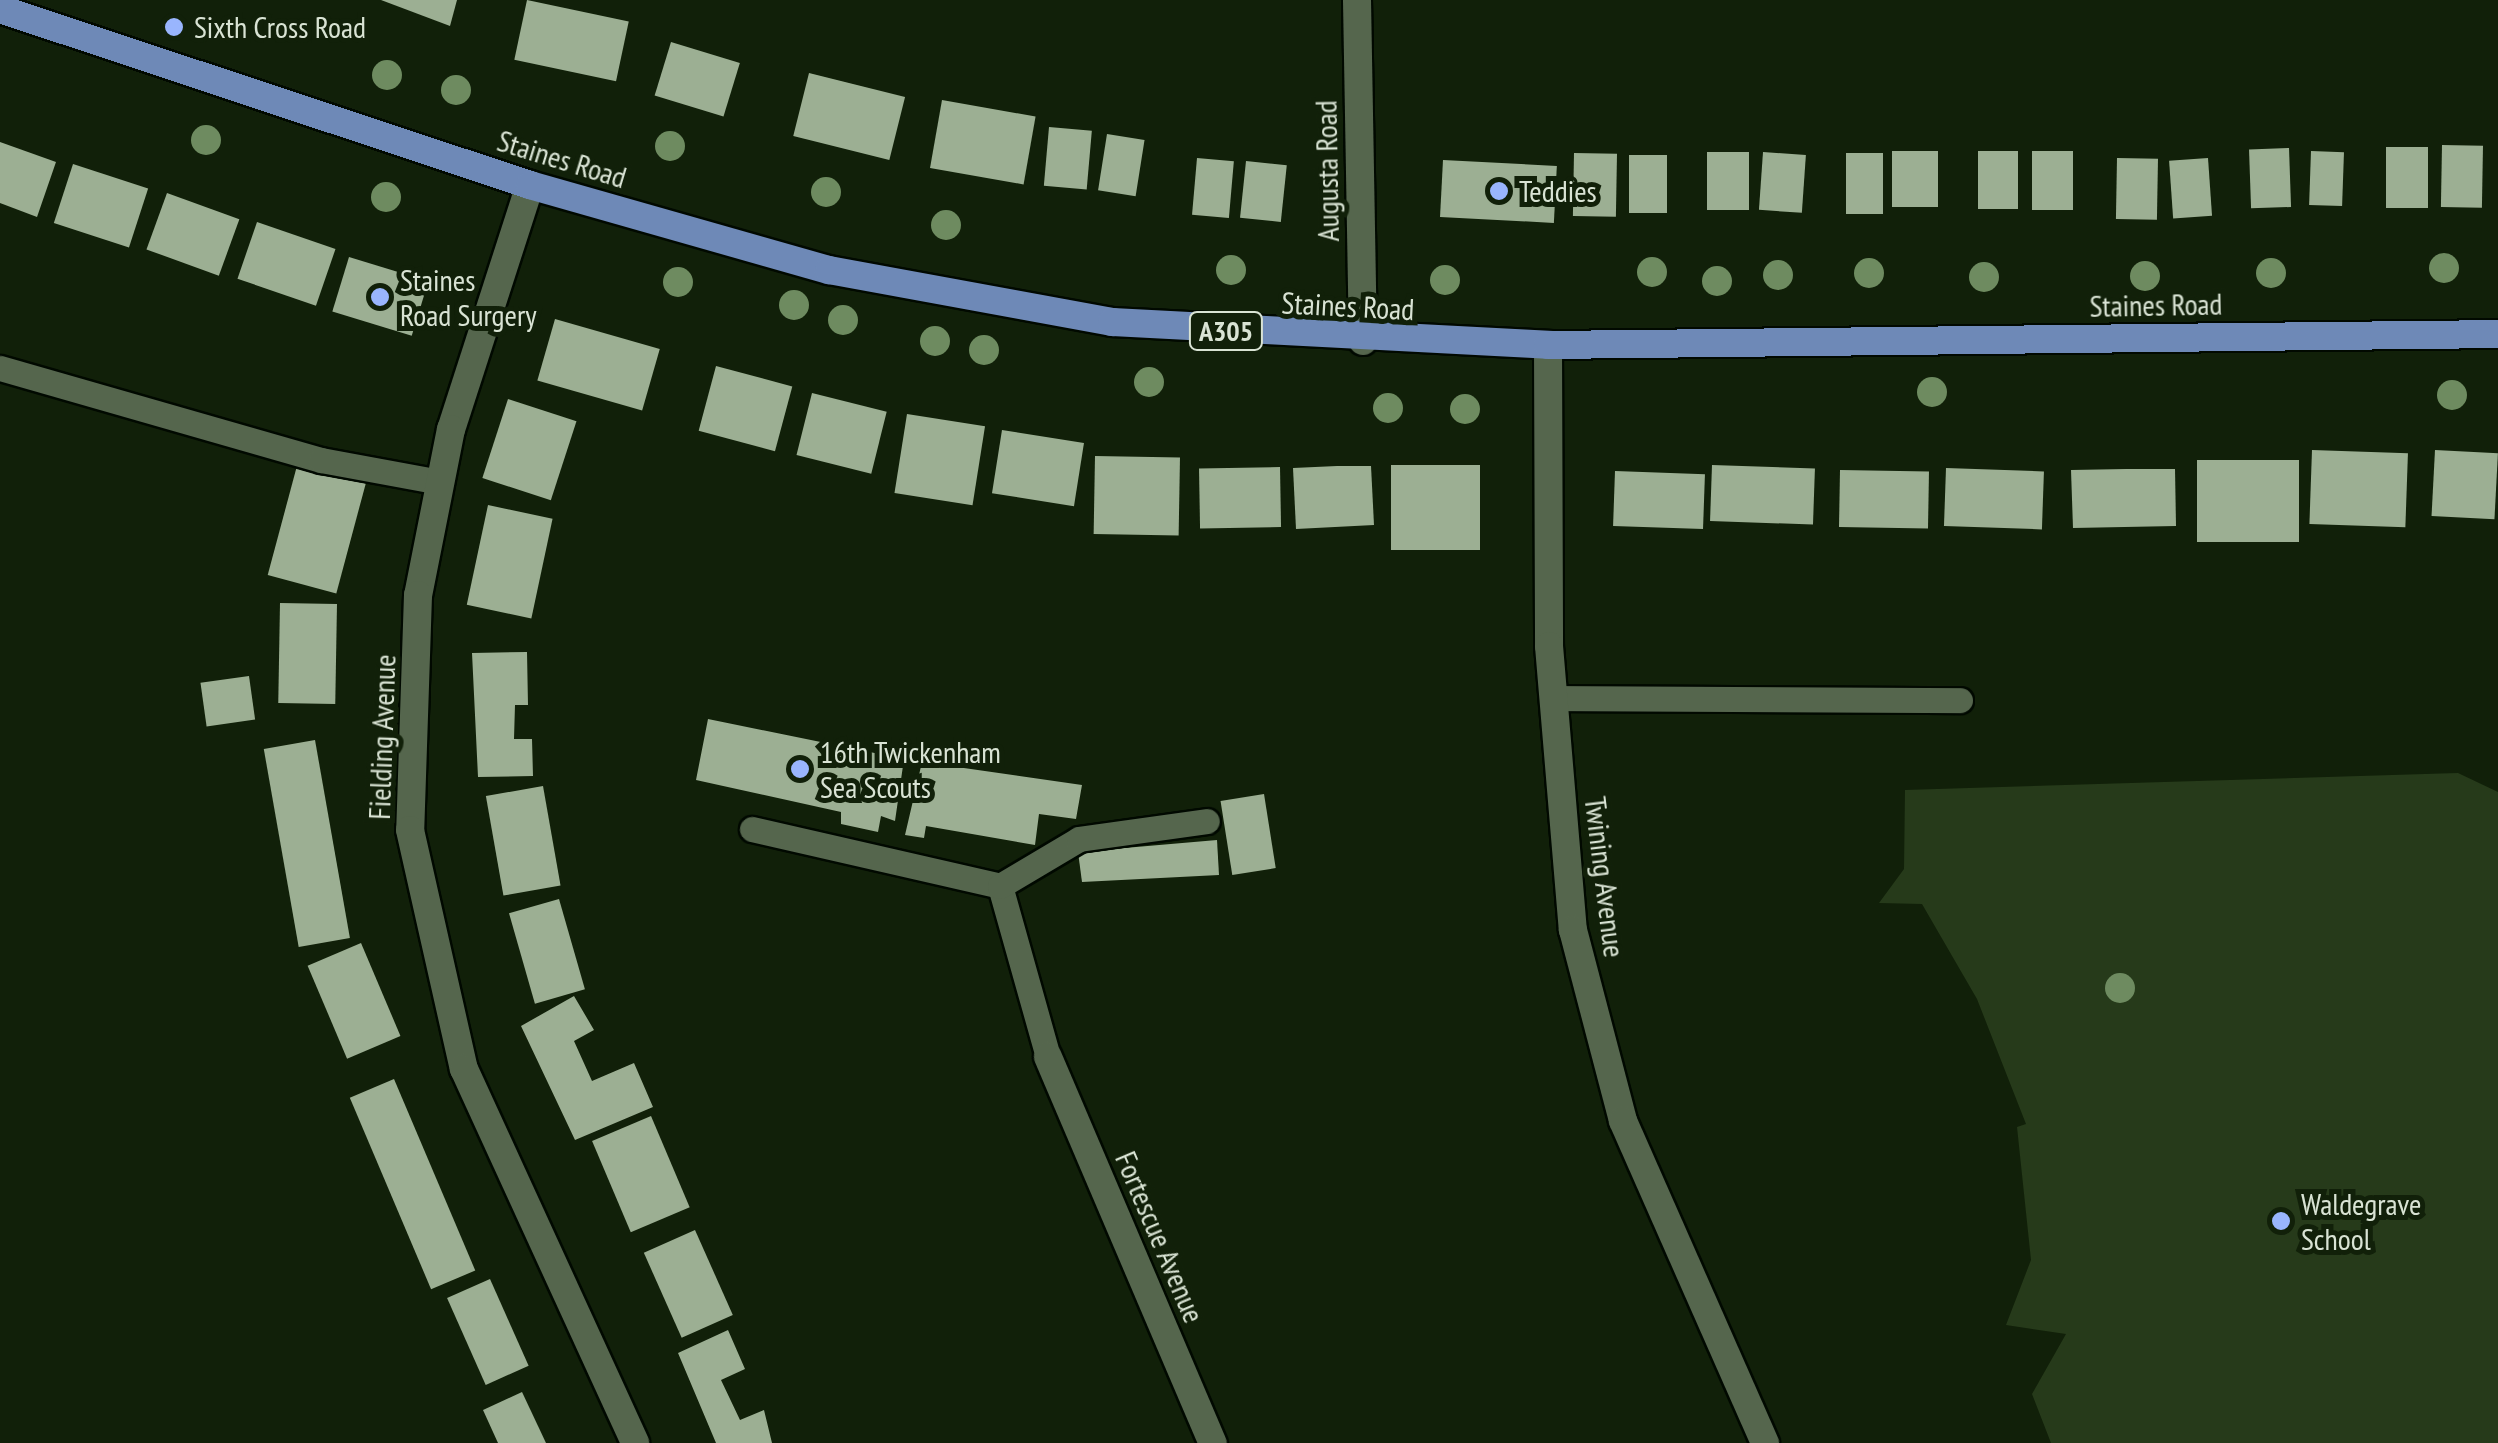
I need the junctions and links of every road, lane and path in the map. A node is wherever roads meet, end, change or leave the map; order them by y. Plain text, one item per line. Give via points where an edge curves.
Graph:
1 (1357, 0) edge
2 (0, 9) edge
3 (530, 186) junction
4 (2498, 334) edge
5 (1362, 341) junction
6 (1548, 345) junction
7 (0, 368) edge
8 (440, 482) junction
9 (1554, 698) junction
10 (1960, 700) dead end
11 (1207, 821) dead end
12 (752, 828) dead end
13 (1000, 886) junction
14 (1048, 1057) joint
15 (635, 1443) edge
16 (1213, 1443) edge
17 (1765, 1443) edge

1 - 5 street, Augusta Road
2 - 3 main road, Staines Road / A305
3 - 5 main road, Staines Road / A305 via 829,270 1112,322
3 - 8 street, Fielding Avenue
4 - 6 main road, Staines Road / A305
5 - 6 main road, Staines Road / A305
6 - 9 street, Twining Avenue
7 - 8 lane via 321,460
8 - 15 street, Fielding Avenue via 418,595 410,830 464,1069
9 - 10 lane
9 - 17 street, Twining Avenue via 1573,930 1623,1121
11 - 13 lane via 1062,844
12 - 13 lane
13 - 14 lane
14 - 16 street, Fortescue Avenue

